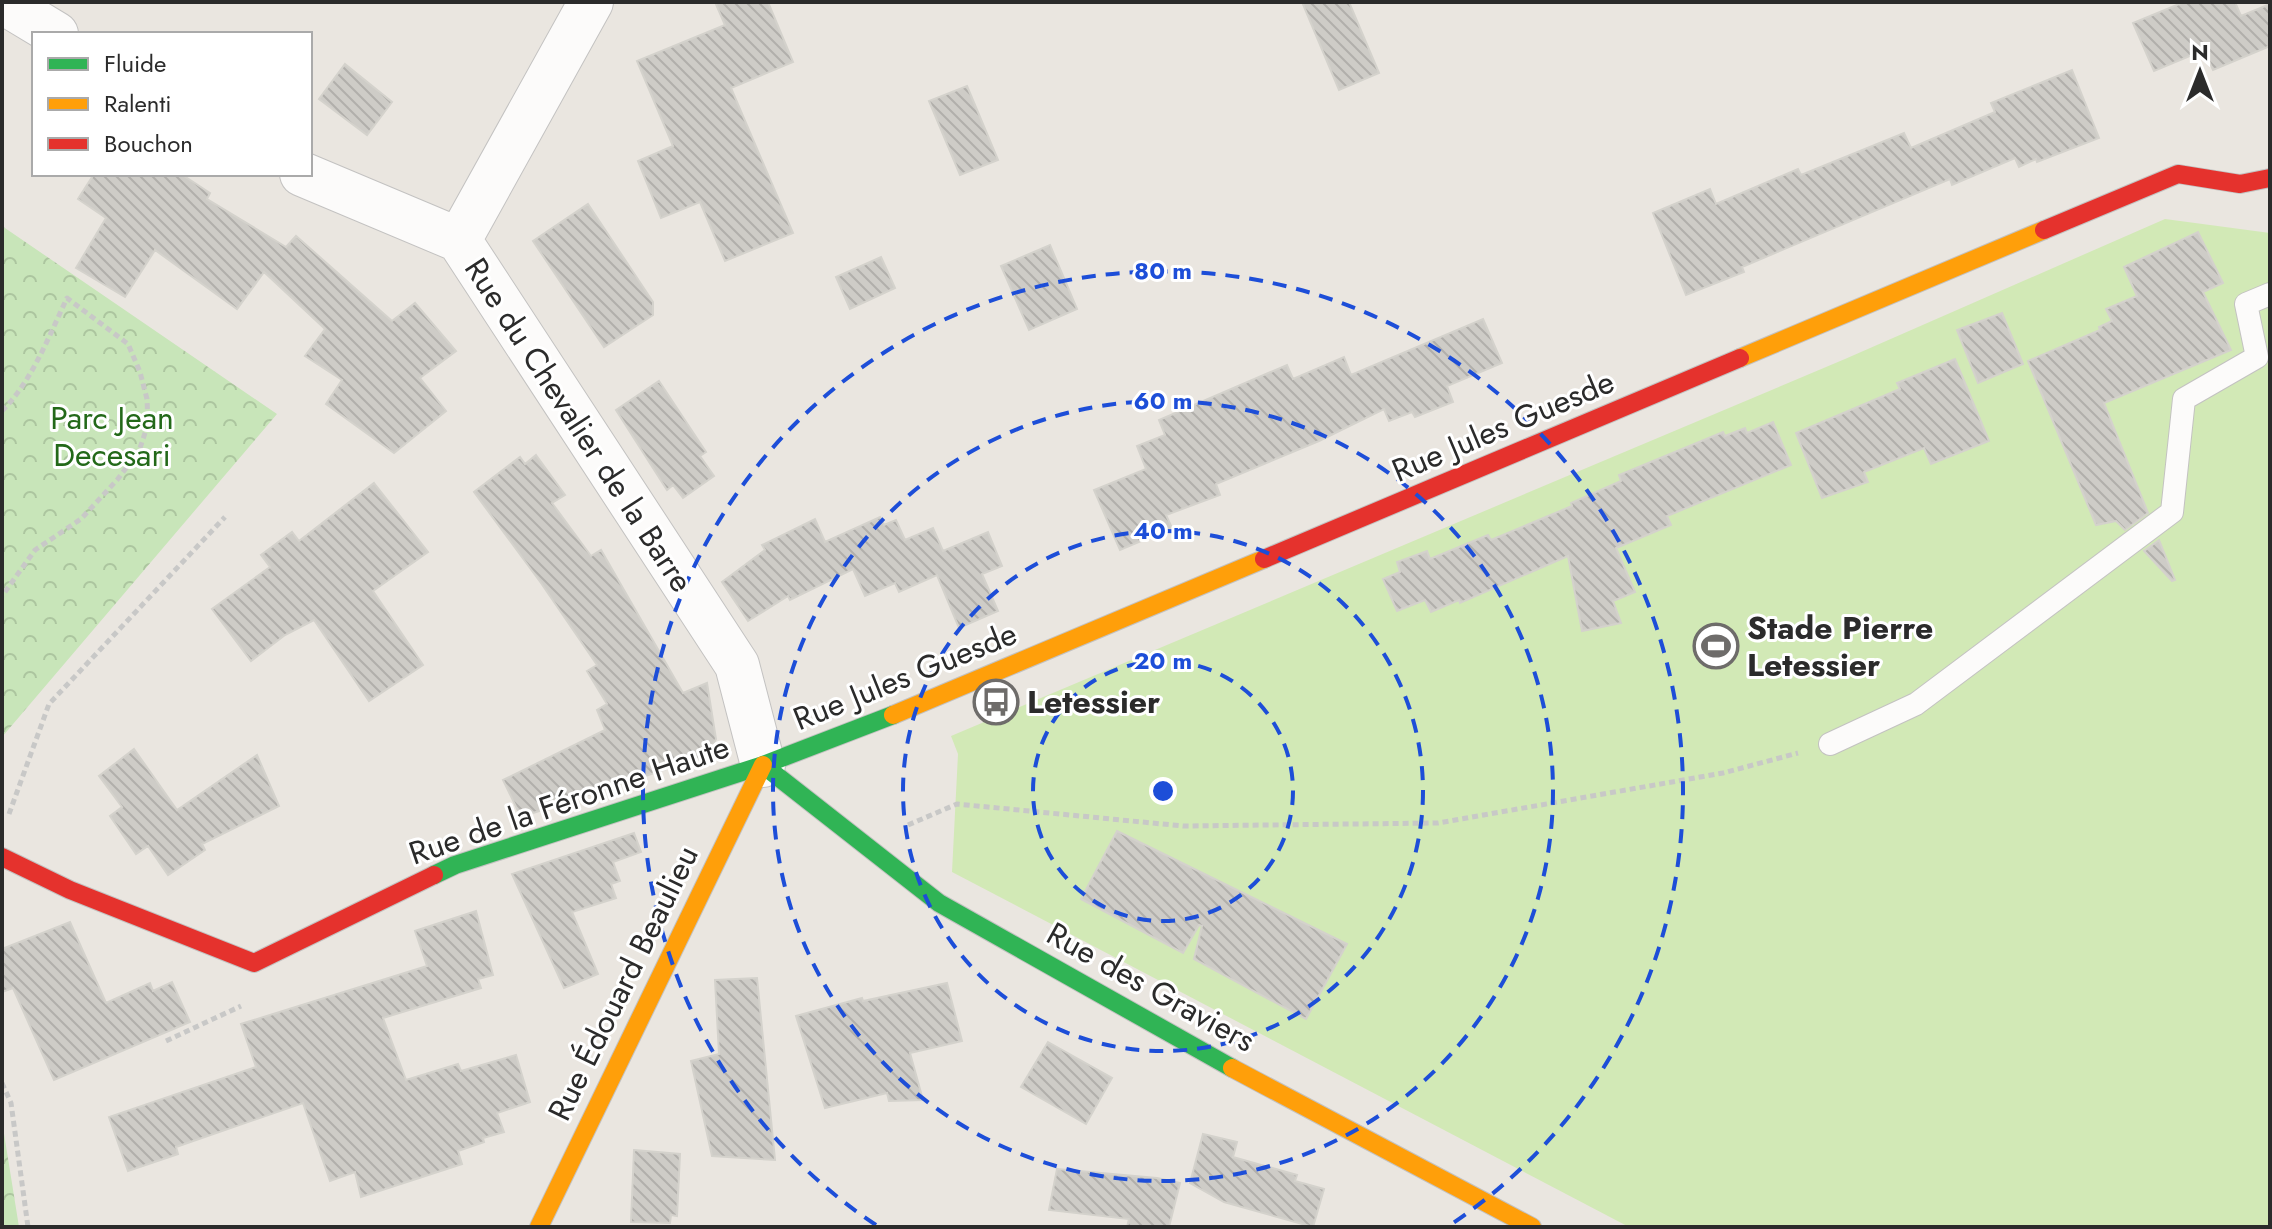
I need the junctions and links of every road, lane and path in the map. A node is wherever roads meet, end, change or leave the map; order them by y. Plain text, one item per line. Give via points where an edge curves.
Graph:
1 (3, 2) edge
2 (591, 2) edge
3 (53, 32) edge
4 (307, 176) edge
5 (2270, 178) edge
6 (459, 240) junction
7 (2270, 294) edge
8 (2, 411) edge
9 (225, 517) dead end
10 (2, 596) edge
11 (1830, 744) joint
12 (763, 765) junction
13 (6, 822) dead end
14 (902, 828) dead end
15 (2, 857) edge
16 (254, 963) junction
17 (166, 1041) dead end
18 (2, 1083) edge
19 (28, 1227) edge
20 (539, 1227) edge
21 (1532, 1227) edge

1 - 3 street
2 - 6 street
4 - 6 street, Rue du Chevalier de la Barre
5 - 12 street, Rue Jules Guesde via 2240,184 2178,174 964,686
6 - 12 street, Rue du Chevalier de la Barre via 737,665
7 - 11 lane via 2246,304 2257,357 2184,399 2172,512 1916,704
8 - 10 path via 39,357 67,298 128,344 144,385 148,424 139,451 117,480 81,519 35,550
9 - 13 path via 49,704
11 - 14 path via 1723,773 1438,823 1183,826 957,804
12 - 16 street, Rue de la Féronne Haute via 455,865
12 - 20 street, Rue Édouard Beaulieu
12 - 21 street, Rue des Graviers via 939,903 1176,1038
15 - 16 street via 70,890
16 - 17 path via 258,998
18 - 19 path via 11,1103

